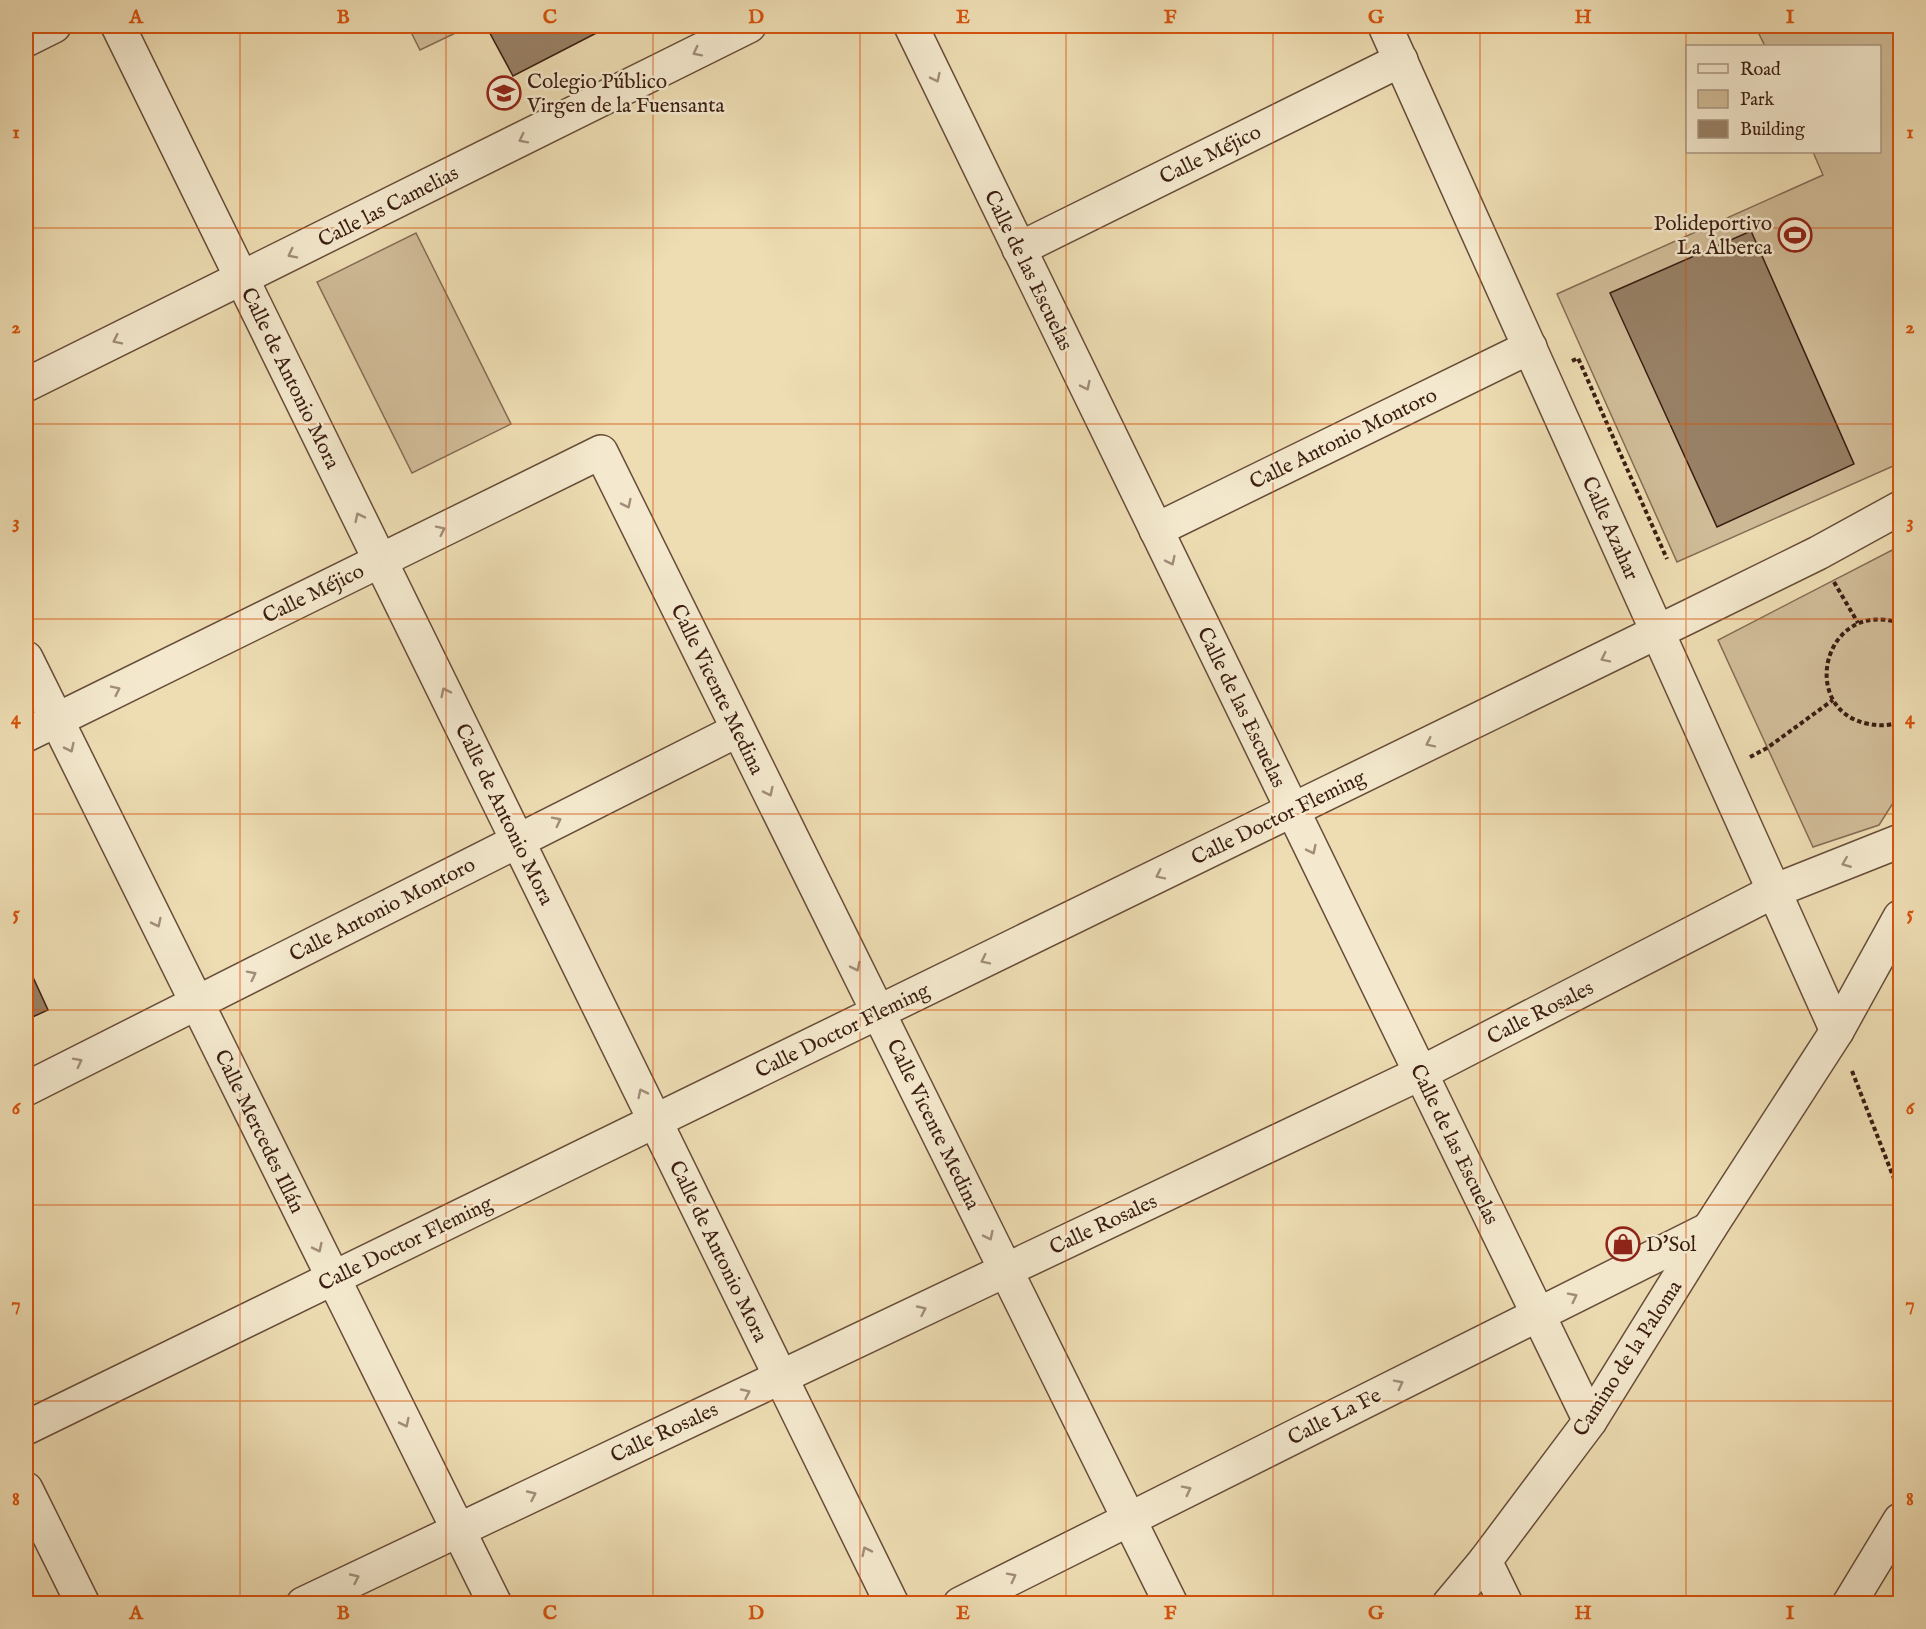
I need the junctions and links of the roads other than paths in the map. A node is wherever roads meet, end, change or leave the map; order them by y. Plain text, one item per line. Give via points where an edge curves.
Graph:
1 (54, 26) edge
2 (118, 26) edge
3 (749, 26) edge
4 (911, 26) edge
5 (1385, 26) edge
6 (26, 40) edge
7 (1401, 60) junction
8 (1019, 249) junction
9 (242, 279) junction
10 (1530, 347) junction
11 (26, 385) edge
12 (601, 452) joint
13 (1900, 508) edge
14 (1156, 530) junction
15 (380, 560) junction
16 (1658, 632) junction
17 (26, 658) edge
18 (56, 720) junction
19 (738, 730) junction
20 (26, 735) edge
21 (1292, 810) junction
22 (518, 841) junction
23 (1900, 841) edge
24 (1774, 891) junction
25 (1900, 917) edge
26 (196, 1003) junction
27 (879, 1012) junction
28 (1837, 1031) junction
29 (1420, 1073) junction
30 (26, 1089) edge
31 (655, 1121) junction
32 (1709, 1229) junction
33 (1006, 1269) junction
34 (333, 1278) junction
35 (1538, 1314) junction
36 (781, 1377) junction
37 (1590, 1421) junction
38 (26, 1428) edge
39 (26, 1489) edge
40 (1129, 1519) junction
41 (1900, 1520) edge
42 (458, 1529) junction
43 (1485, 1561) junction
44 (83, 1604) edge
45 (303, 1604) edge
46 (495, 1604) edge
47 (892, 1604) edge
48 (960, 1604) edge
49 (1171, 1604) edge
50 (1449, 1604) edge
51 (1506, 1604) edge
52 (1849, 1604) edge

1 - 6 street
2 - 9 street, Calle de Antonio Mora
3 -> 9 street, Calle las Camelias
4 -> 8 street, Calle de las Escuelas
5 - 7 street, Calle Azahar
7 - 8 street, Calle Méjico
7 - 10 street, Calle Azahar
8 -> 14 street, Calle de las Escuelas
9 -> 11 street, Calle las Camelias
15 -> 9 street, Calle de Antonio Mora
10 - 14 street, Calle Antonio Montoro
10 - 16 street, Calle Azahar
15 -> 12 street, Calle Méjico
12 -> 19 street, Calle Vicente Medina
13 - 16 street, Calle Doctor Fleming
14 -> 21 street, Calle de las Escuelas
18 -> 15 street, Calle Méjico
22 -> 15 street, Calle de Antonio Mora
16 -> 21 street, Calle Doctor Fleming
16 - 24 street, Calle Azahar
17 - 18 street, Calle Mercedes Illán
18 - 20 street, Calle Méjico
18 -> 26 street, Calle Mercedes Illán
22 -> 19 street, Calle Antonio Montoro
19 -> 27 street, Calle Vicente Medina
21 -> 27 street, Calle Doctor Fleming
21 -> 29 street, Calle de las Escuelas
26 -> 22 street, Calle Antonio Montoro
31 -> 22 street, Calle de Antonio Mora
23 -> 24 street, Calle Rosales
24 - 28 street, Calle Azahar
24 - 29 street, Calle Rosales
25 - 28 street, Camino de la Paloma
30 -> 26 street, Calle Antonio Montoro
26 -> 34 street, Calle Mercedes Illán
27 - 31 street, Calle Doctor Fleming
27 -> 33 street, Calle Vicente Medina
28 - 32 street, Camino de la Paloma
29 - 33 street, Calle Rosales
29 - 35 street, Calle de las Escuelas
31 - 34 street, Calle Doctor Fleming
31 - 36 street, Calle de Antonio Mora
35 -> 32 street, Calle La Fe
32 - 37 street, Camino de la Paloma
36 -> 33 street, Calle Rosales
33 - 40 street, Calle Vicente Medina
34 - 38 street, Calle Doctor Fleming
34 -> 42 street, Calle Mercedes Illán
35 - 37 street, Calle de las Escuelas
40 -> 35 street, Calle La Fe
42 -> 36 street, Calle Rosales
47 -> 36 street, Calle de Antonio Mora
37 - 43 street, Camino de la Paloma
39 - 44 street
48 -> 40 street, Calle La Fe
40 - 49 street, Calle Vicente Medina
41 - 52 street
45 -> 42 street, Calle Rosales
42 - 46 street, Calle Mercedes Illán
43 - 50 street, Camino de la Paloma
43 - 51 street

